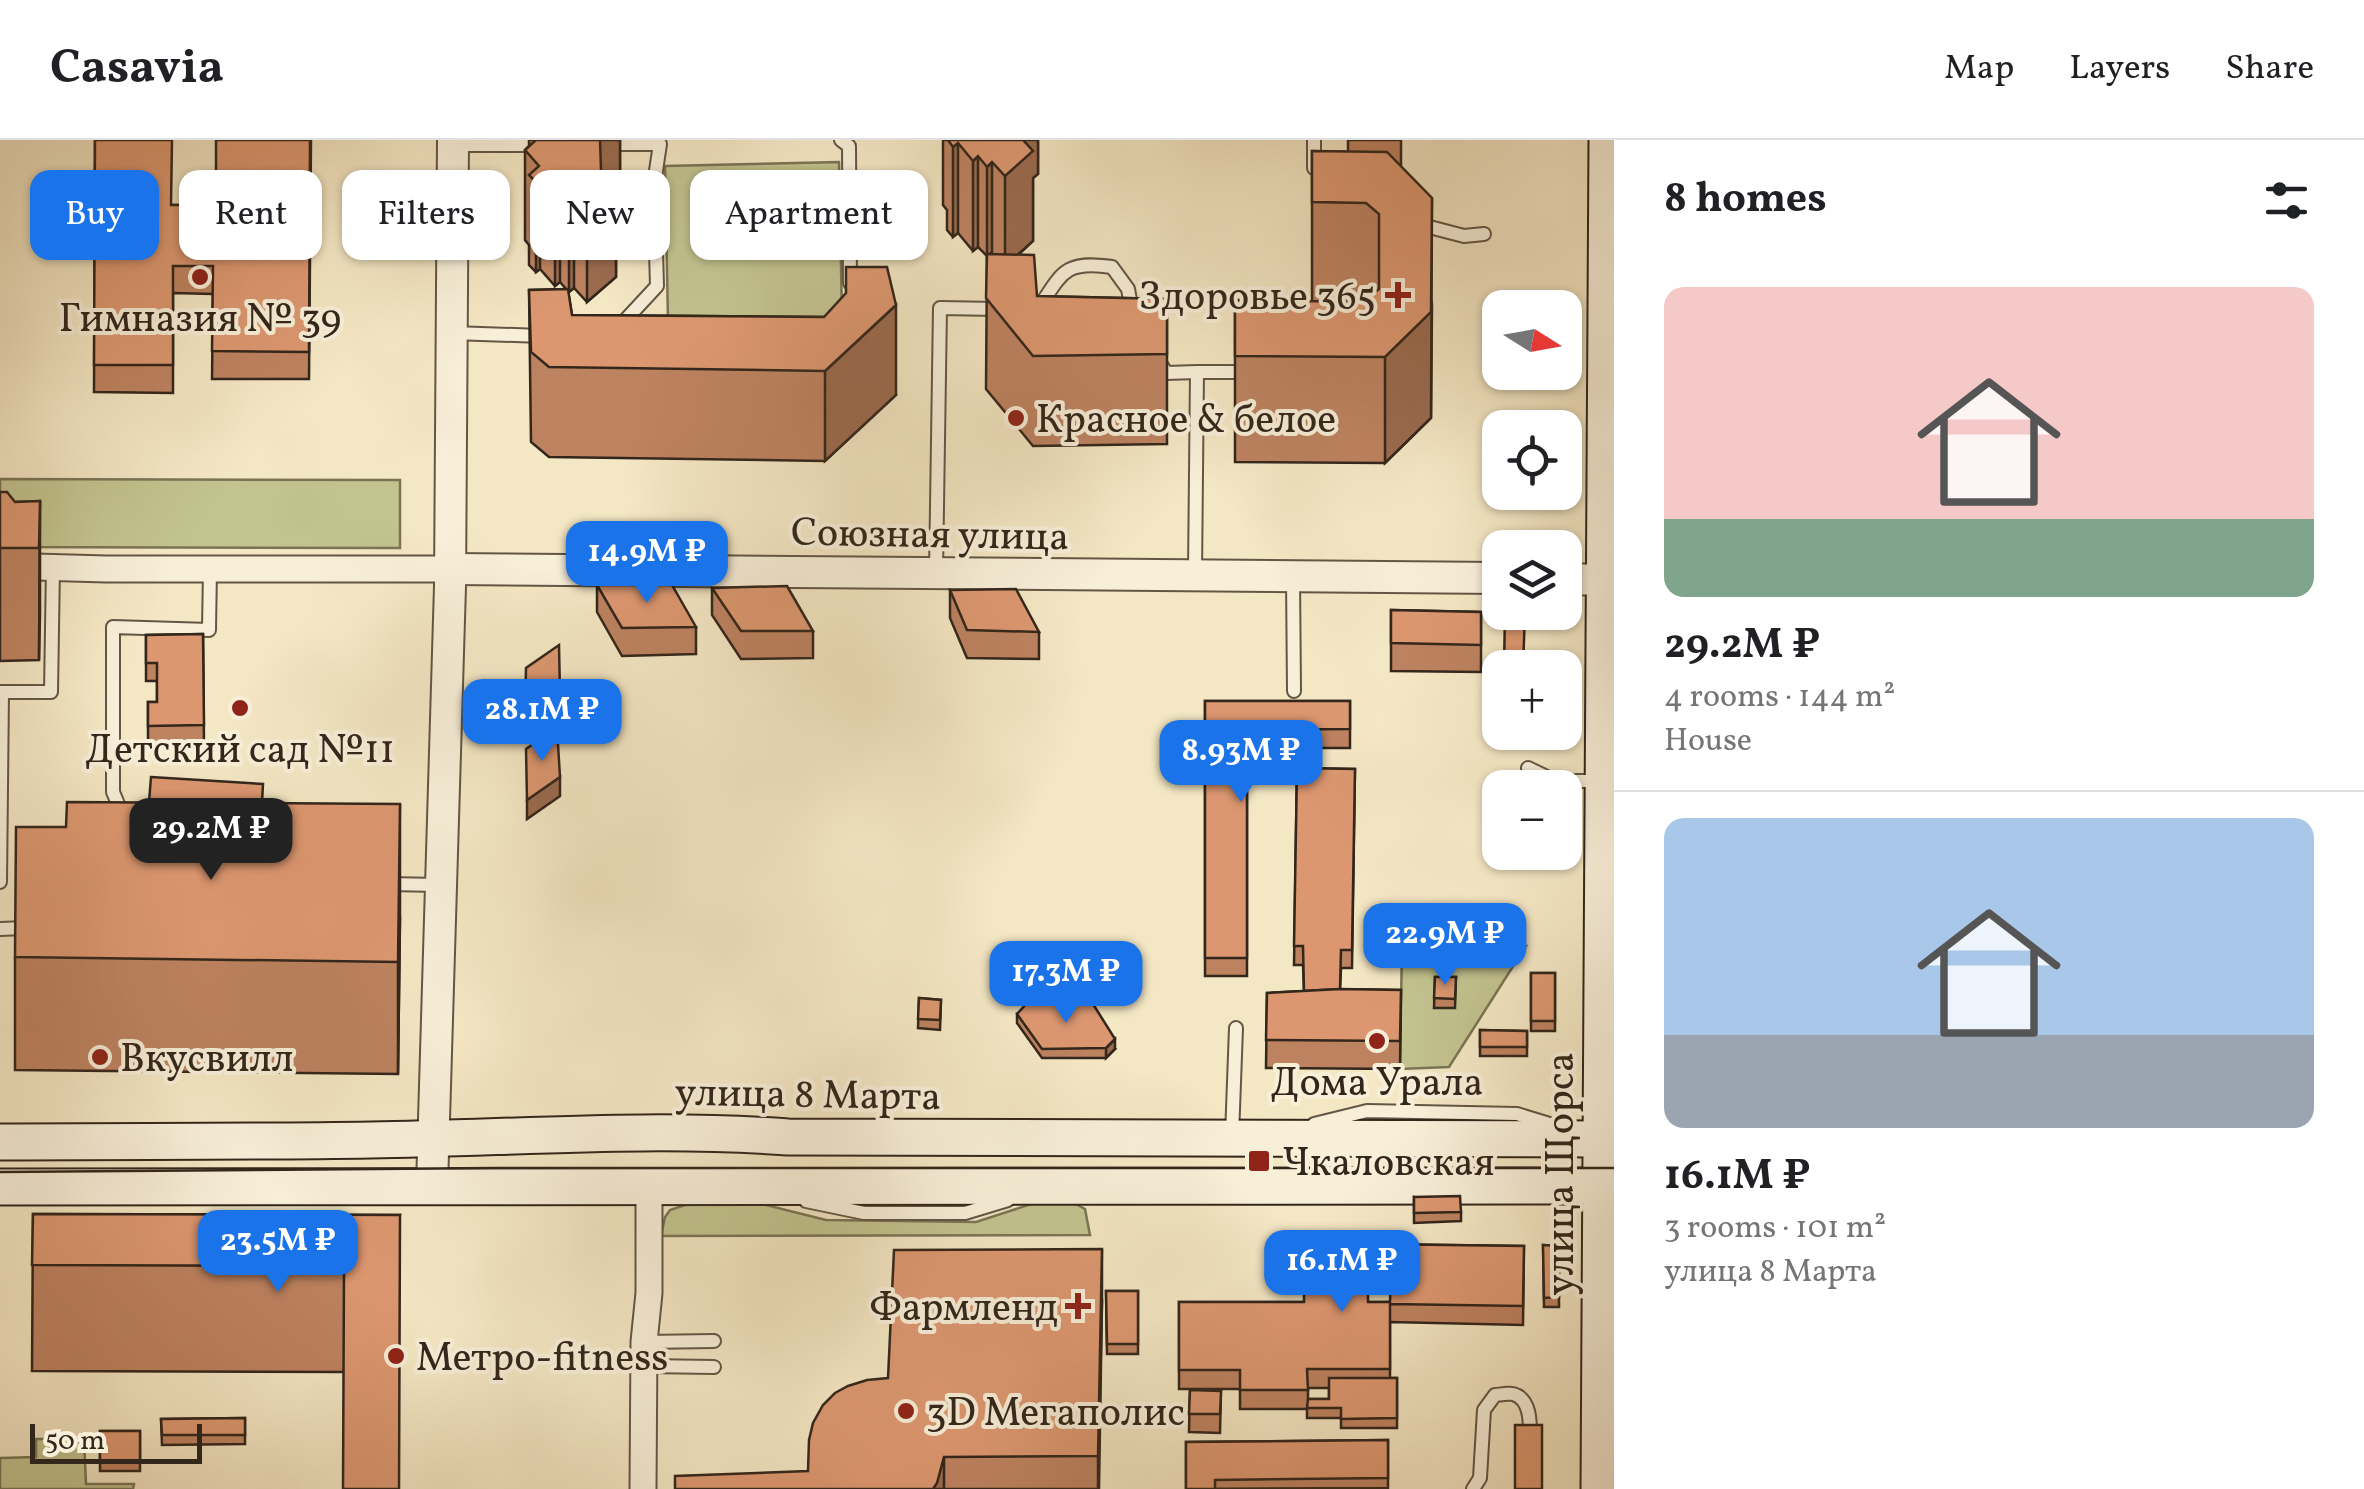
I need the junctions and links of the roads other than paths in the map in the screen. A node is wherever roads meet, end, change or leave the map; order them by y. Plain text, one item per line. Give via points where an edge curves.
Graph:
1 (841, 140) edge
2 (1314, 140) edge
3 (1608, 140) edge
4 (452, 142) edge
5 (661, 142) edge
6 (566, 145) edge
7 (585, 145) edge
8 (1314, 176) edge
9 (1397, 218) edge
10 (1484, 234) dead end
11 (850, 300) edge
12 (1141, 329) edge
13 (452, 334) junction
14 (558, 336) edge
15 (612, 336) edge
16 (1149, 344) edge
17 (1197, 372) junction
18 (1273, 372) edge
19 (0, 566) edge
20 (52, 566) junction
21 (210, 568) junction
22 (450, 569) junction
23 (936, 572) junction
24 (1195, 576) junction
25 (1293, 577) junction
26 (1482, 578) edge
27 (1582, 579) edge
28 (1609, 580) edge
29 (1294, 691) dead end
30 (1, 692) edge
31 (1528, 768) dead end
32 (1603, 781) junction
33 (126, 824) edge
34 (0, 882) edge
35 (368, 884) edge
36 (440, 885) junction
37 (25, 928) edge
38 (0, 929) edge
39 (1608, 934) edge
40 (1236, 1028) dead end
41 (432, 1138) junction
42 (1244, 1138) junction
43 (1608, 1139) edge
44 (0, 1142) edge
45 (432, 1186) junction
46 (1607, 1186) edge
47 (0, 1188) edge
48 (648, 1188) junction
49 (714, 1341) dead end
50 (644, 1354) junction
51 (714, 1367) dead end
52 (1530, 1444) edge
53 (643, 1489) edge
54 (1474, 1489) edge
55 (1599, 1489) edge

1 - 11 lane via 850,146
2 - 8 lane
3 - 28 main road, улица Щорса
4 - 6 lane
4 - 13 street
5 - 7 lane
5 - 15 lane via 654,184 657,286
9 - 10 lane via 1464,236
12 - 23 lane via 1128,289 1112,267 1088,263 1064,271 1038,310 940,308
13 - 14 lane
13 - 22 street
16 - 17 lane via 1166,373
17 - 18 lane
17 - 24 lane
19 - 20 street, Союзная улица
20 - 21 street, Союзная улица
20 - 30 lane via 50,692
21 - 22 street, Союзная улица
21 - 33 lane via 209,630 113,627 113,792
22 - 23 street, Союзная улица
22 - 36 street
23 - 24 street, Союзная улица
24 - 25 street, Союзная улица
25 - 26 street, Союзная улица
25 - 29 lane
27 - 28 street
28 - 32 main road, улица Щорса
30 - 34 lane
31 - 32 lane via 1555,780
32 - 39 main road, улица Щорса
35 - 36 lane
36 - 41 street
37 - 38 lane
39 - 43 main road, улица Щорса
40 - 42 lane via 1232,1098
41 - 42 main road, улица 8 Марта via 1151,1130
41 - 44 main road, улица 8 Марта
41 - 45 street
42 - 43 main road, улица 8 Марта
43 - 46 main road, улица Щорса
45 - 47 main road
45 - 48 main road
46 - 48 main road
46 - 55 main road, улица Щорса
48 - 50 street
49 - 50 lane
50 - 51 lane
50 - 53 street
52 - 54 lane via 1525,1402 1512,1393 1495,1395 1484,1410

